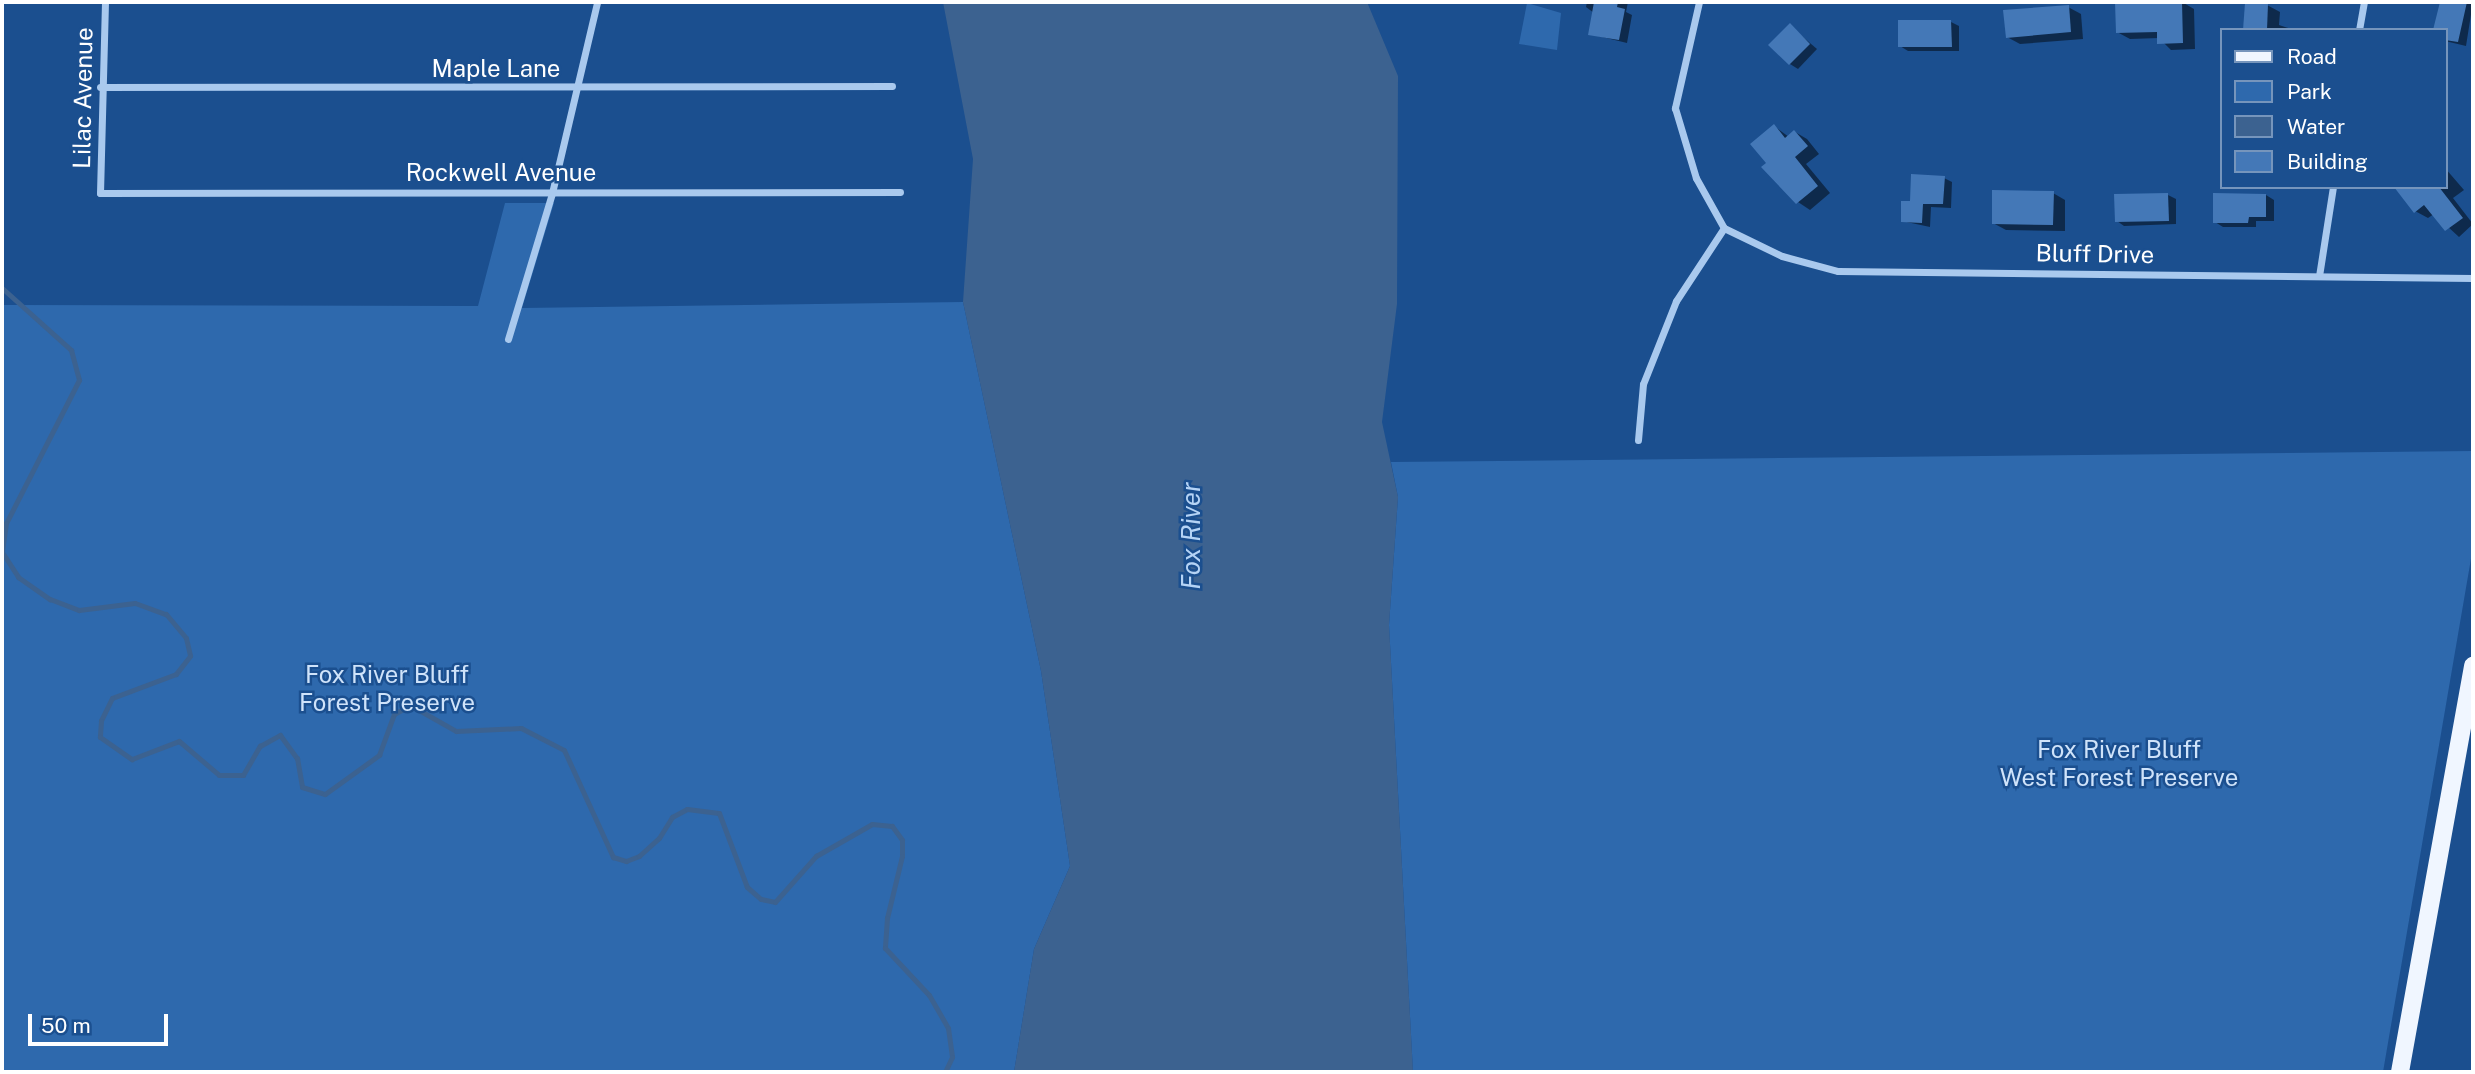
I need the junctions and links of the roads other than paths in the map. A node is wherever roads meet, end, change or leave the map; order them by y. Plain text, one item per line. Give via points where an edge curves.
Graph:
1 (104, 2) edge
2 (597, 2) edge
3 (1699, 2) edge
4 (2364, 2) edge
5 (2359, 28) edge
6 (892, 86) dead end
7 (100, 87) junction
8 (577, 88) junction
9 (2333, 189) edge
10 (552, 192) junction
11 (900, 192) dead end
12 (102, 193) joint
13 (1724, 228) junction
14 (2319, 276) junction
15 (2473, 278) edge
16 (508, 339) dead end
17 (1638, 440) dead end
18 (2473, 666) edge
19 (2400, 1072) edge

1 - 7 street, Lilac Avenue
2 - 8 street
3 - 13 street via 1675,108 1696,178
4 - 5 street
6 - 8 street, Maple Lane
7 - 8 street, Maple Lane
7 - 12 street, Lilac Avenue
8 - 10 street
9 - 14 street
10 - 11 street, Rockwell Avenue
10 - 12 street, Rockwell Avenue
10 - 16 street
13 - 14 street, Bluff Drive via 1782,256 1838,271
13 - 17 street via 1676,301 1643,384
14 - 15 street, Bluff Drive
18 - 19 main road

